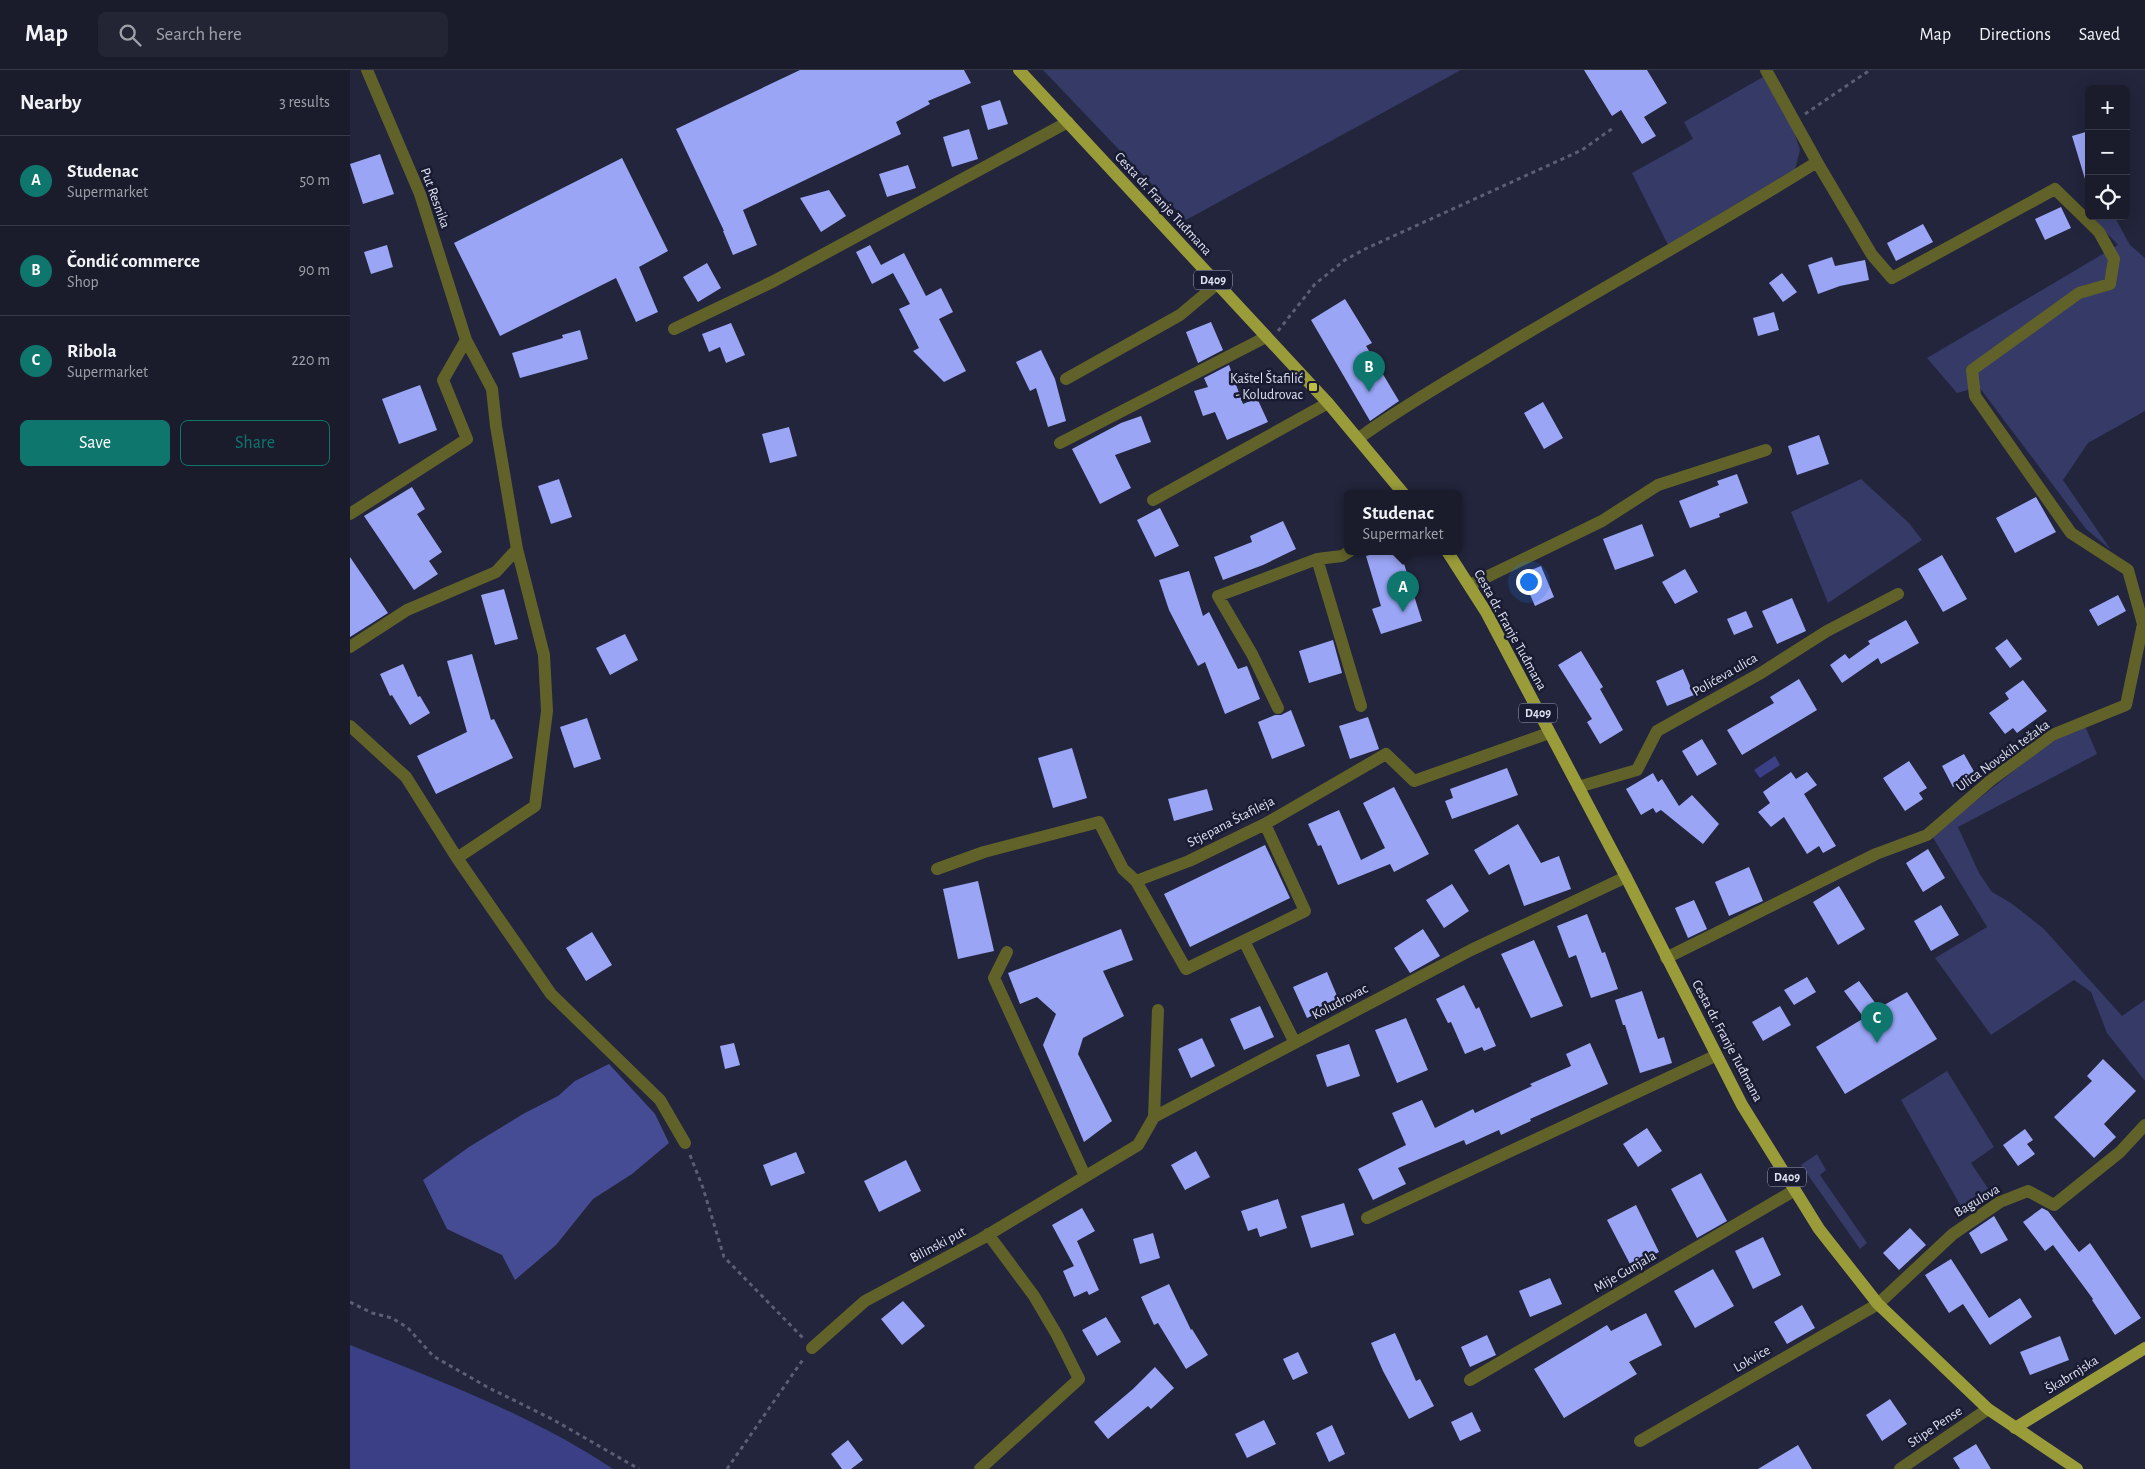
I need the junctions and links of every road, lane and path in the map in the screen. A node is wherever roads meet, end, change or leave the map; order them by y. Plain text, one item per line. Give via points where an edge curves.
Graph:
1 (367, 70) edge
2 (1019, 70) edge
3 (1766, 70) edge
4 (1870, 70) edge
5 (1794, 121) junction
6 (1068, 122) junction
7 (1613, 128) dead end
8 (1817, 162) junction
9 (1217, 284) junction
10 (674, 330) dead end
11 (1268, 339) junction
12 (466, 340) junction
13 (1066, 379) dead end
14 (1328, 403) junction
15 (1359, 438) junction
16 (1060, 443) dead end
17 (1766, 450) dead end
18 (1401, 490) edge
19 (1153, 500) dead end
20 (350, 514) edge
21 (517, 549) junction
22 (1344, 555) edge
23 (1450, 555) edge
24 (1317, 559) junction
25 (1470, 585) junction
26 (1898, 594) dead end
27 (350, 647) edge
28 (1361, 706) dead end
29 (1278, 708) dead end
30 (350, 726) edge
31 (1549, 733) junction
32 (1578, 787) junction
33 (1265, 824) junction
34 (458, 858) junction
35 (937, 869) dead end
36 (1626, 877) junction
37 (1136, 881) junction
38 (1244, 941) junction
39 (1007, 952) dead end
40 (1666, 958) junction
41 (1158, 1010) dead end
42 (1295, 1043) junction
43 (1715, 1056) junction
44 (1154, 1117) junction
45 (2145, 1125) edge
46 (684, 1143) joint
47 (1085, 1176) junction
48 (1795, 1190) junction
49 (1367, 1218) dead end
50 (988, 1234) junction
51 (350, 1302) edge
52 (1878, 1304) junction
53 (812, 1348) junction
54 (2145, 1348) edge
55 (1470, 1380) dead end
56 (1988, 1409) junction
57 (2015, 1428) junction
58 (1640, 1441) dead end
59 (639, 1469) edge
60 (727, 1469) edge
61 (980, 1469) edge
62 (1900, 1469) edge
63 (2078, 1469) edge

1 - 12 street, Put Resnika via 420,194
2 - 6 main road, Cesta dr. Franje Tuđmana / D409
3 - 5 street
4 - 5 path
5 - 8 street
6 - 9 main road, Cesta dr. Franje Tuđmana / D409
6 - 10 street via 774,281
7 - 11 path via 1582,150 1345,260 1315,284
8 - 15 street via 1732,215 1602,287
8 - 40 street, Ulica Novskih težaka via 1872,255 1892,278 2055,190 2099,232 2114,259 2110,284 2079,293 1972,370 1975,396 2071,533 2128,570 2143,624 2126,705 2052,735 1991,780 1927,835 1876,854
9 - 11 main road, Cesta dr. Franje Tuđmana / D409
9 - 13 street via 1180,314
11 - 14 main road, Cesta dr. Franje Tuđmana / D409
11 - 16 street
12 - 20 street via 442,380 467,439
12 - 21 street, Put Resnika via 492,389
14 - 15 main road, Cesta dr. Franje Tuđmana / D409
14 - 19 street
15 - 18 main road, Cesta dr. Franje Tuđmana / D409
17 - 25 street via 1658,485 1602,521
21 - 27 street via 496,572 408,610
21 - 34 street, Put Resnika via 544,655 547,711 534,806
22 - 24 street
23 - 25 main road, Cesta dr. Franje Tuđmana / D409
24 - 28 street
24 - 29 street via 1218,596 1252,654
25 - 31 main road, Cesta dr. Franje Tuđmana / D409
26 - 32 street, Polićeva ulica via 1827,630 1761,673 1658,731 1638,770
30 - 34 street via 406,777
31 - 32 main road, Cesta dr. Franje Tuđmana / D409
31 - 33 street, Stjepana Štafileja via 1414,781 1386,754
32 - 36 main road, Cesta dr. Franje Tuđmana / D409
33 - 37 street, Stjepana Štafileja via 1189,861
33 - 38 street via 1305,911
34 - 46 street via 551,994 660,1100
35 - 37 street via 984,852 1100,822 1124,868
36 - 40 main road, Cesta dr. Franje Tuđmana / D409
36 - 42 street, Koludrovac via 1471,950
37 - 38 street via 1186,969
38 - 42 street
39 - 47 street via 994,978
40 - 43 main road, Cesta dr. Franje Tuđmana / D409
41 - 44 street
42 - 44 street, Koludrovac
43 - 48 main road, Cesta dr. Franje Tuđmana / D409
43 - 49 street
44 - 47 street via 1138,1145
45 - 52 street, Bagulova via 2120,1152 2054,1205 2028,1191 2000,1202 1953,1234
46 - 53 path via 703,1188 724,1257
47 - 50 street, Bilinski put
48 - 52 main road, Cesta dr. Franje Tuđmana / D409 via 1819,1229
48 - 55 street, Mije Gunjala
50 - 53 street, Bilinski put via 865,1301
50 - 61 street via 1034,1296 1079,1379
51 - 59 path via 392,1318 408,1328 433,1356
52 - 56 main road, Cesta dr. Franje Tuđmana / D409
52 - 58 street, Lokvice
53 - 60 path
54 - 57 main road, Škabrnjska
56 - 57 main road, Cesta dr. Franje Tuđmana / D409
56 - 62 street, Stipe Pense
57 - 63 main road, Cesta dr. Franje Tuđmana

